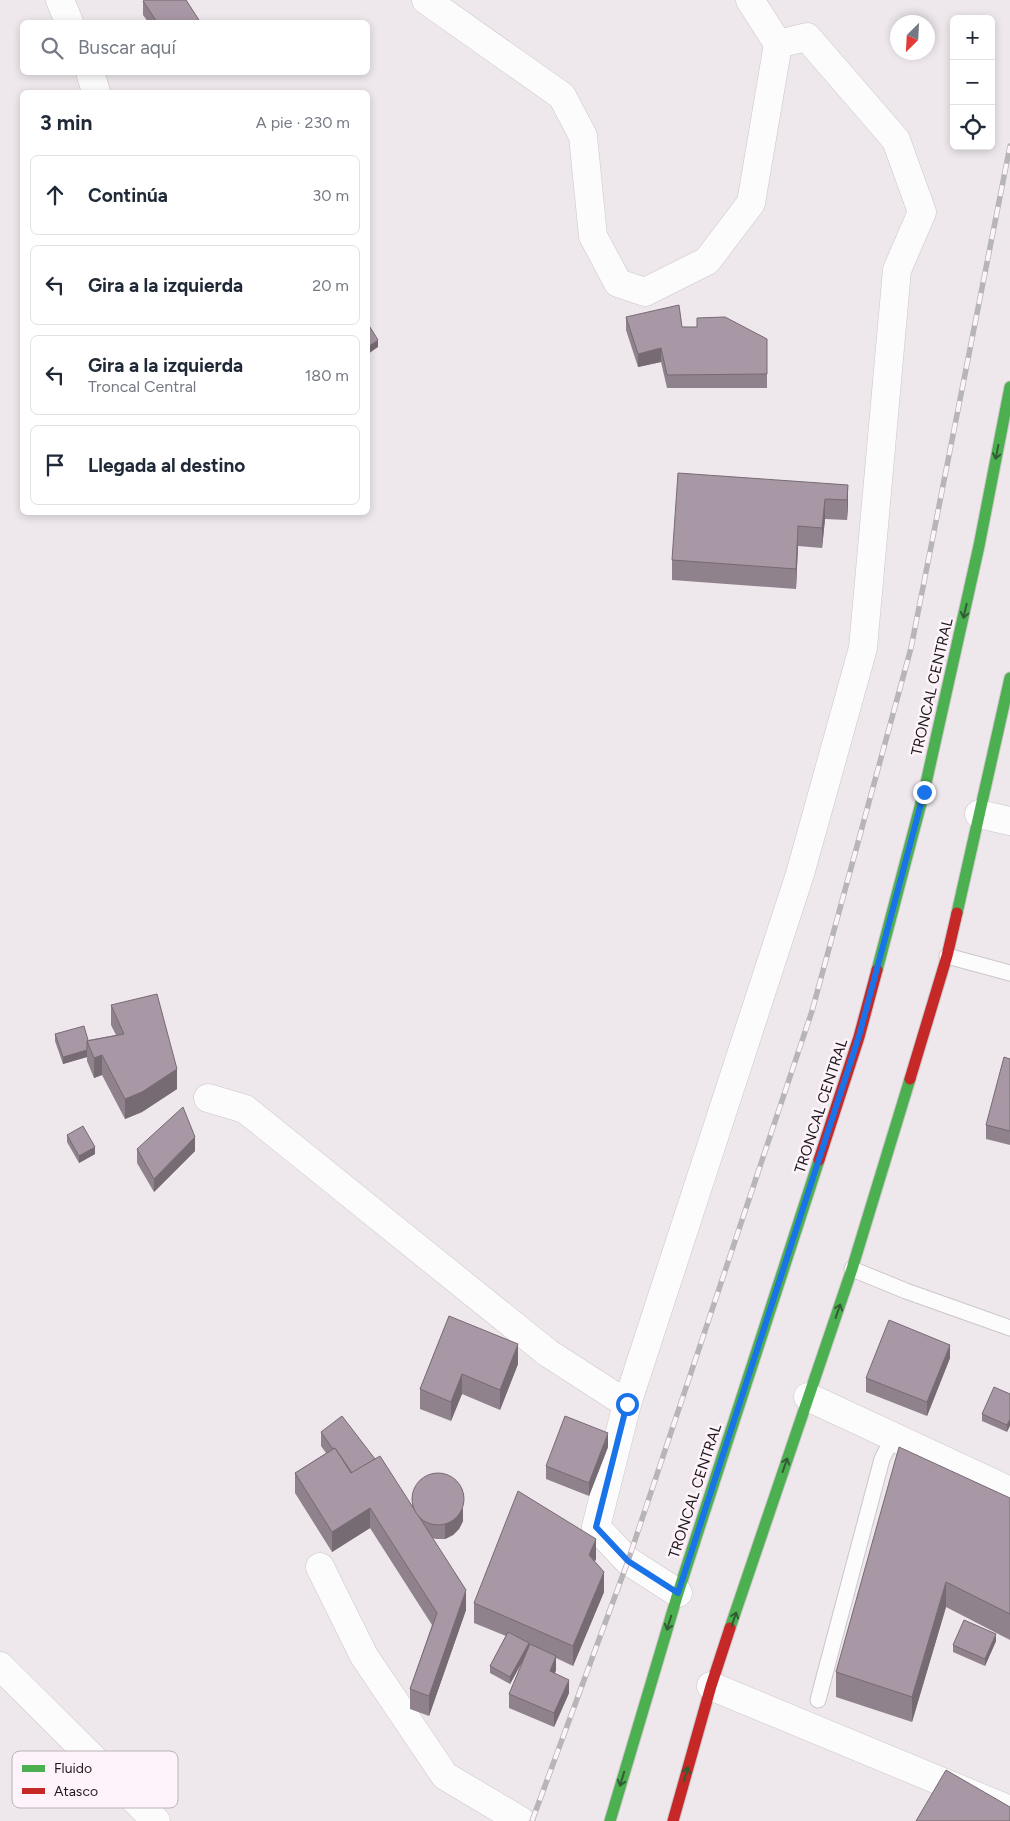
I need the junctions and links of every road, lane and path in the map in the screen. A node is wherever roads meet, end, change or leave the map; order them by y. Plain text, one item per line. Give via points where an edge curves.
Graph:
1 (60, 0) edge
2 (426, 0) edge
3 (750, 0) edge
4 (68, 20) edge
5 (778, 44) junction
6 (91, 75) edge
7 (96, 90) edge
8 (1010, 387) edge
9 (1010, 678) edge
10 (979, 814) junction
11 (1010, 821) edge
12 (947, 956) junction
13 (1010, 973) edge
14 (208, 1098) dead end
15 (852, 1270) junction
16 (1010, 1328) edge
17 (808, 1397) junction
18 (627, 1404) junction
19 (893, 1437) junction
20 (1010, 1491) edge
21 (320, 1567) dead end
22 (678, 1593) junction
23 (0, 1666) edge
24 (711, 1686) junction
25 (818, 1700) dead end
26 (86, 1751) edge
27 (143, 1808) edge
28 (1010, 1810) edge
29 (156, 1821) edge
30 (521, 1821) edge
31 (610, 1821) edge
32 (673, 1821) edge

1 - 4 street
2 - 5 street via 562,96 583,136 593,236 618,283 645,292 706,261 751,204
3 - 5 street
5 - 18 street via 807,37 833,66 896,140 922,212 897,270 863,648 800,874
6 - 7 street
8 -> 22 main road, TRONCAL CENTRAL via 979,546 924,792 859,1036
9 - 10 main road
10 - 11 street
10 - 12 main road
12 - 13 lane
12 - 15 main road
14 - 18 street via 244,1109 548,1353
15 - 16 lane
17 -> 15 main road
17 - 19 street
24 -> 17 main road
18 - 22 street via 596,1527 628,1561
19 - 20 street
19 - 25 lane via 882,1459
21 - 30 street via 364,1656 445,1776
22 -> 31 main road, TRONCAL CENTRAL
23 - 26 street
24 - 28 street
32 -> 24 main road
27 - 29 street

